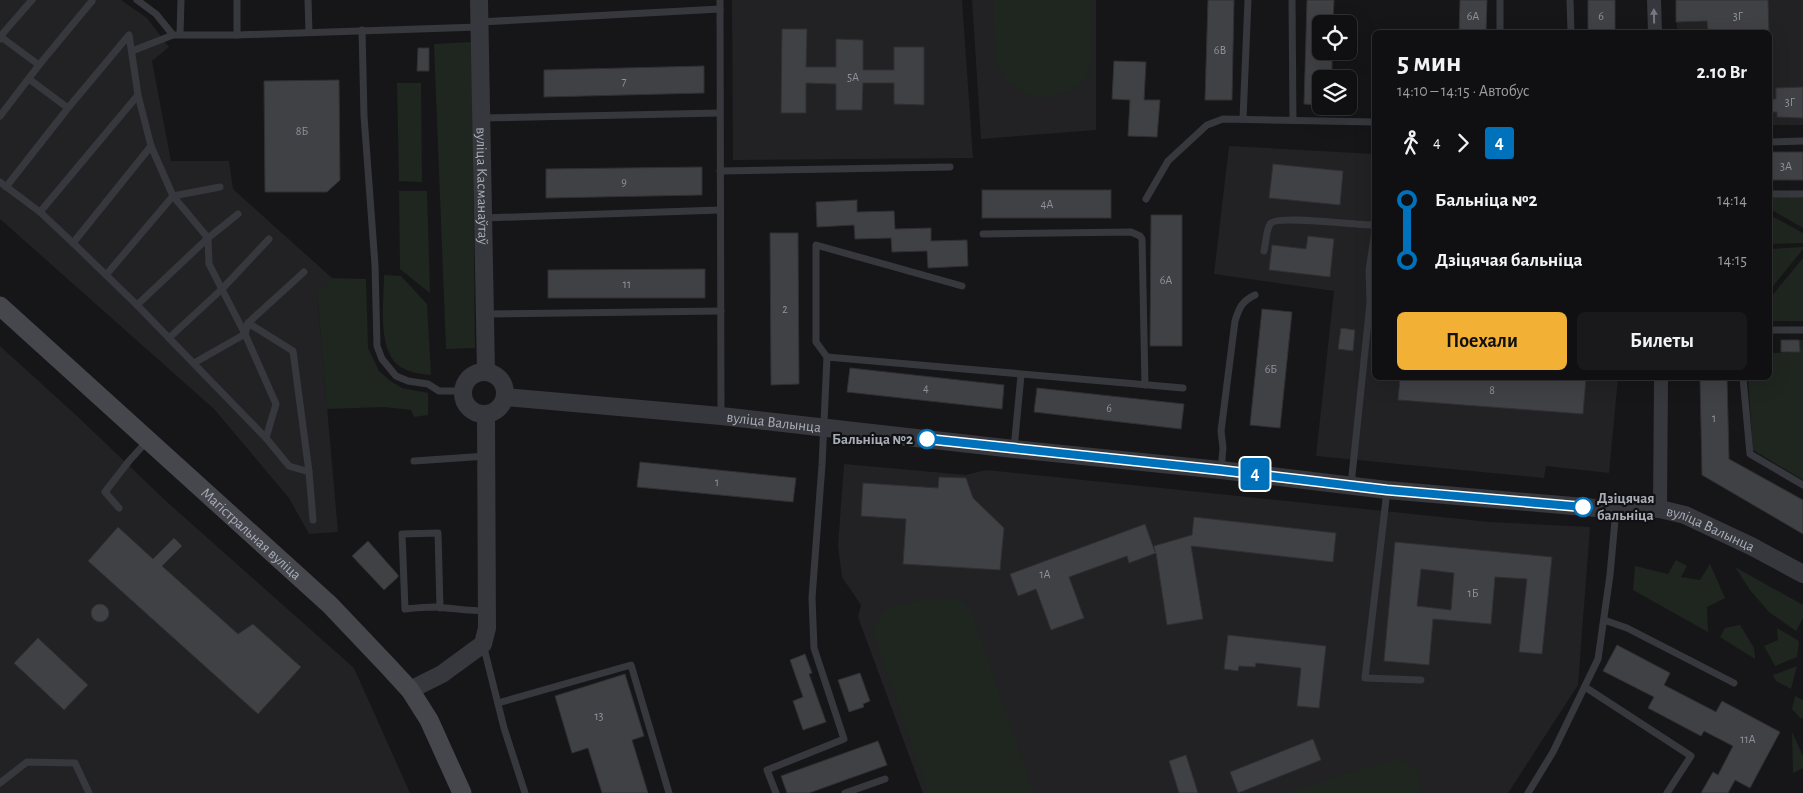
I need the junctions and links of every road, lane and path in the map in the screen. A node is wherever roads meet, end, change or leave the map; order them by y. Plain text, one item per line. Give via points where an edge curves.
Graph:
1 (32, 0) edge
2 (136, 0) edge
3 (181, 0) edge
4 (237, 0) edge
5 (308, 0) edge
6 (479, 0) edge
7 (720, 0) edge
8 (1248, 0) edge
9 (1292, 0) edge
10 (1500, 0) edge
11 (1570, 0) edge
12 (1654, 0) edge
13 (92, 1) edge
14 (720, 9) junction
15 (480, 25) junction
16 (362, 30) junction
17 (1500, 30) edge
18 (1571, 30) edge
19 (1655, 30) edge
20 (308, 32) junction
21 (1, 34) edge
22 (176, 34) junction
23 (237, 35) junction
24 (132, 51) junction
25 (39, 64) junction
26 (29, 79) junction
27 (138, 95) junction
28 (68, 108) junction
29 (719, 113) junction
30 (0, 116) edge
31 (481, 118) junction
32 (1243, 119) junction
33 (1293, 120) junction
34 (1372, 122) edge
35 (1803, 141) edge
36 (1772, 142) edge
37 (150, 146) junction
38 (950, 167) dead end
39 (720, 171) junction
40 (0, 182) edge
41 (6, 187) junction
42 (220, 187) dead end
43 (1772, 194) edge
44 (1803, 194) edge
45 (173, 196) junction
46 (1146, 199) dead end
47 (720, 210) junction
48 (40, 212) junction
49 (238, 214) dead end
50 (484, 218) junction
51 (1372, 225) edge
52 (983, 234) dead end
53 (208, 238) junction
54 (269, 238) dead end
55 (73, 243) junction
56 (1372, 250) edge
57 (1264, 251) dead end
58 (304, 272) dead end
59 (106, 275) junction
60 (962, 286) dead end
61 (222, 288) junction
62 (1255, 295) dead end
63 (1372, 304) edge
64 (0, 306) edge
65 (137, 306) junction
66 (721, 311) junction
67 (485, 314) junction
68 (248, 324) junction
69 (1772, 330) edge
70 (1803, 330) edge
71 (245, 334) junction
72 (169, 338) junction
73 (827, 357) junction
74 (194, 363) junction
75 (486, 372) junction
76 (1021, 375) junction
77 (1661, 380) edge
78 (1743, 380) edge
79 (1145, 385) junction
80 (1183, 388) dead end
81 (462, 391) junction
82 (506, 397) junction
83 (486, 414) junction
84 (721, 416) junction
85 (824, 427) junction
86 (266, 438) junction
87 (148, 440) junction
88 (1014, 449) junction
89 (487, 456) junction
90 (414, 461) dead end
91 (1220, 470) junction
92 (309, 472) junction
93 (1803, 485) edge
94 (1351, 486) junction
95 (1387, 490) junction
96 (119, 508) dead end
97 (1616, 509) junction
98 (1660, 509) junction
99 (313, 520) dead end
100 (1803, 574) edge
101 (440, 608) junction
102 (488, 611) junction
103 (1604, 620) junction
104 (483, 644) junction
105 (1421, 680) dead end
106 (1734, 683) dead end
107 (1585, 687) junction
108 (410, 690) junction
109 (498, 703) junction
110 (886, 779) dead end
111 (0, 784) edge
112 (89, 793) edge
113 (462, 793) edge
114 (525, 793) edge
115 (669, 793) edge
116 (776, 793) edge
117 (845, 793) edge
118 (1528, 793) edge
119 (1667, 793) edge

1 - 21 lane
2 - 22 lane
3 - 22 lane
4 - 23 lane
5 - 20 lane
6 - 15 street, вуліца Касманаўтаў
7 - 14 lane
8 - 32 lane
9 - 33 lane
10 - 17 lane
11 - 18 lane
19 -> 12 street
13 - 25 lane
14 - 15 lane
14 - 29 lane
15 - 16 lane
15 - 31 street, вуліца Касманаўтаў
16 - 20 lane
16 - 81 lane via 377,346 382,359 396,376 428,384 439,392
20 - 23 lane
21 - 25 lane
22 - 23 lane
22 - 24 lane
24 - 27 lane
24 - 28 lane via 129,35
25 - 26 lane
26 - 28 lane
26 - 30 lane
27 - 37 lane
27 - 48 lane
28 - 41 lane
29 - 31 lane
29 - 39 lane
31 - 50 street, вуліца Касманаўтаў
32 - 33 lane
32 - 46 lane via 1222,119 1207,125 1168,161
33 - 34 lane
35 - 36 lane
37 - 45 lane
37 - 55 lane
38 - 39 lane
39 - 47 lane
40 - 41 lane
41 - 48 lane
42 - 45 lane
43 - 44 lane
45 - 53 lane
45 - 59 lane
47 - 50 lane
47 - 66 lane
48 - 55 lane
49 - 53 lane
50 - 67 street, вуліца Касманаўтаў
51 - 57 lane via 1274,220 1270,224
52 - 79 lane via 1131,232 1140,236
53 - 61 lane via 208,264
53 - 65 lane
54 - 61 lane
55 - 59 lane
56 - 63 lane via 1369,270
58 - 68 lane
59 - 65 lane
60 - 73 lane via 816,245 816,342
61 - 71 lane
61 - 72 lane
62 - 91 lane via 1238,309 1235,322 1221,431
63 - 94 lane
64 - 87 main road, Магістральная вуліца
65 - 72 lane
66 - 67 lane
66 - 84 lane
67 - 75 street, вуліца Касманаўтаў
68 - 71 lane
68 - 92 lane via 293,351
69 - 70 lane
71 - 74 lane
71 - 86 lane via 276,404
72 - 74 lane
73 - 76 lane
73 - 85 lane
74 - 86 lane
75 - 81 street via 474,374
75 - 82 street via 501,380
76 - 79 lane
76 - 88 lane
77 - 98 street
78 - 93 lane via 1750,454
79 - 80 lane
81 - 83 street via 470,410
82 - 83 street via 496,411
82 - 84 street, вуліца Валынца
83 - 89 street
84 - 85 street, вуліца Валынца
85 - 88 street, вуліца Валынца
85 - 116 lane via 812,598 814,648 844,739 767,770
86 - 92 lane via 289,466
87 - 96 lane via 105,492
87 - 108 main road, Магістральная вуліца via 330,605
88 - 91 street, вуліца Валынца
89 - 90 lane
89 - 102 street
91 - 94 street, вуліца Валынца
92 - 99 lane
94 - 95 street, вуліца Валынца
95 - 97 street, вуліца Валынца
95 - 105 lane via 1365,678
97 - 98 street, вуліца Валынца
97 - 103 lane
98 - 100 street, вуліца Валынца via 1684,515
101 - 101 lane via 438,533 402,534 406,608
101 - 102 lane
102 - 104 street
103 - 106 lane via 1627,628
103 - 107 lane via 1598,659
104 - 108 street via 442,674
104 - 109 lane
107 - 118 lane via 1553,752
107 - 119 lane via 1691,756
108 - 113 main road, Магістральная вуліца via 438,736
109 - 114 lane
109 - 115 lane via 631,665
110 - 117 lane
111 - 112 lane via 27,762 75,763

